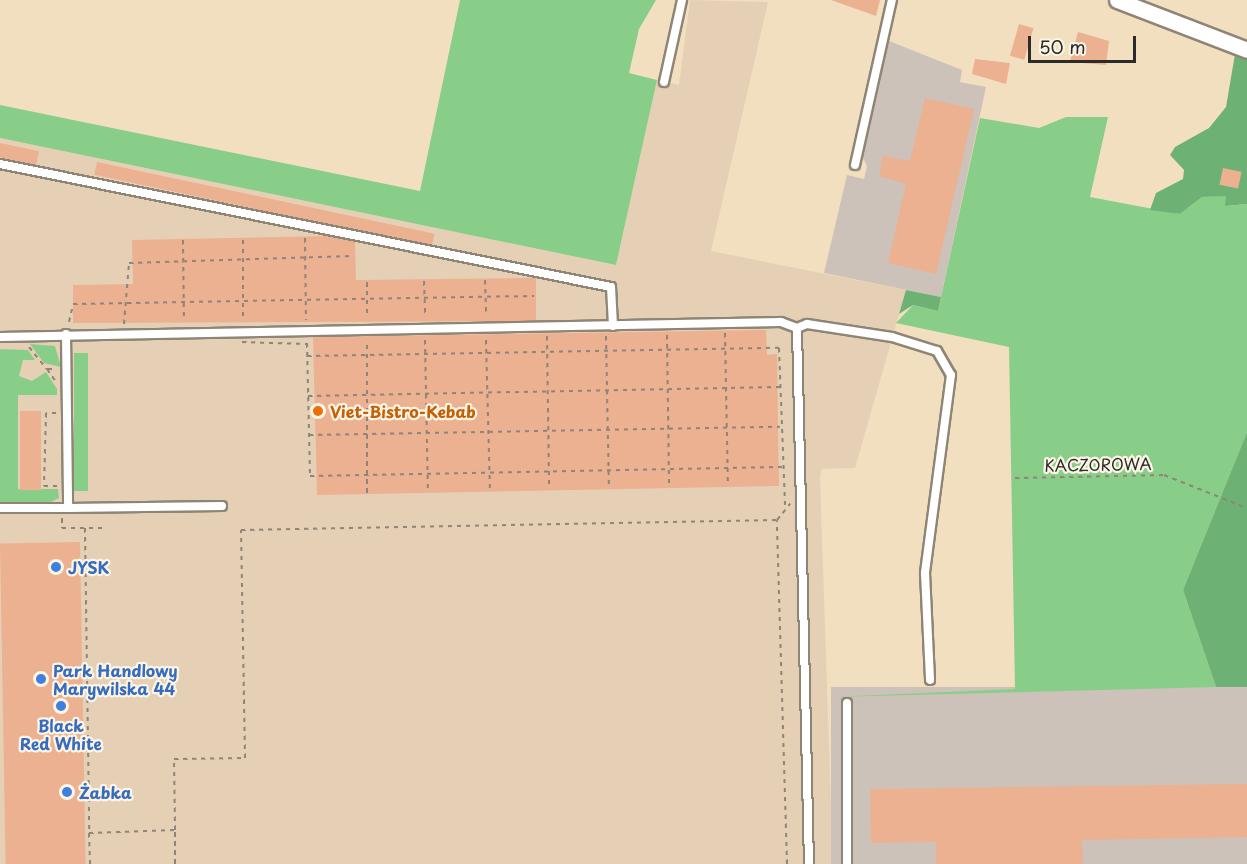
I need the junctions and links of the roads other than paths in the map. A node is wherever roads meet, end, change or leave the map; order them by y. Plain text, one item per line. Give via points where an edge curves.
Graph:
1 (682, 0) edge
2 (892, 0) edge
3 (1117, 0) edge
4 (1143, 4) edge
5 (1247, 50) edge
6 (664, 82) dead end
7 (0, 164) edge
8 (855, 165) dead end
9 (613, 326) junction
10 (797, 328) junction
11 (66, 334) junction
12 (0, 337) edge
13 (222, 506) dead end
14 (0, 508) edge
15 (68, 508) junction
16 (930, 681) dead end
17 (847, 703) dead end
18 (809, 864) edge
19 (847, 864) edge

1 - 6 lane
2 - 8 lane
3 - 4 street
4 - 5 street
7 - 9 lane via 611,287
9 - 10 lane via 781,322
9 - 11 lane
10 - 16 lane via 807,324 892,337 937,351 951,375 925,573
10 - 18 lane
11 - 12 lane
11 - 15 lane
13 - 15 lane
14 - 15 lane
17 - 19 lane

